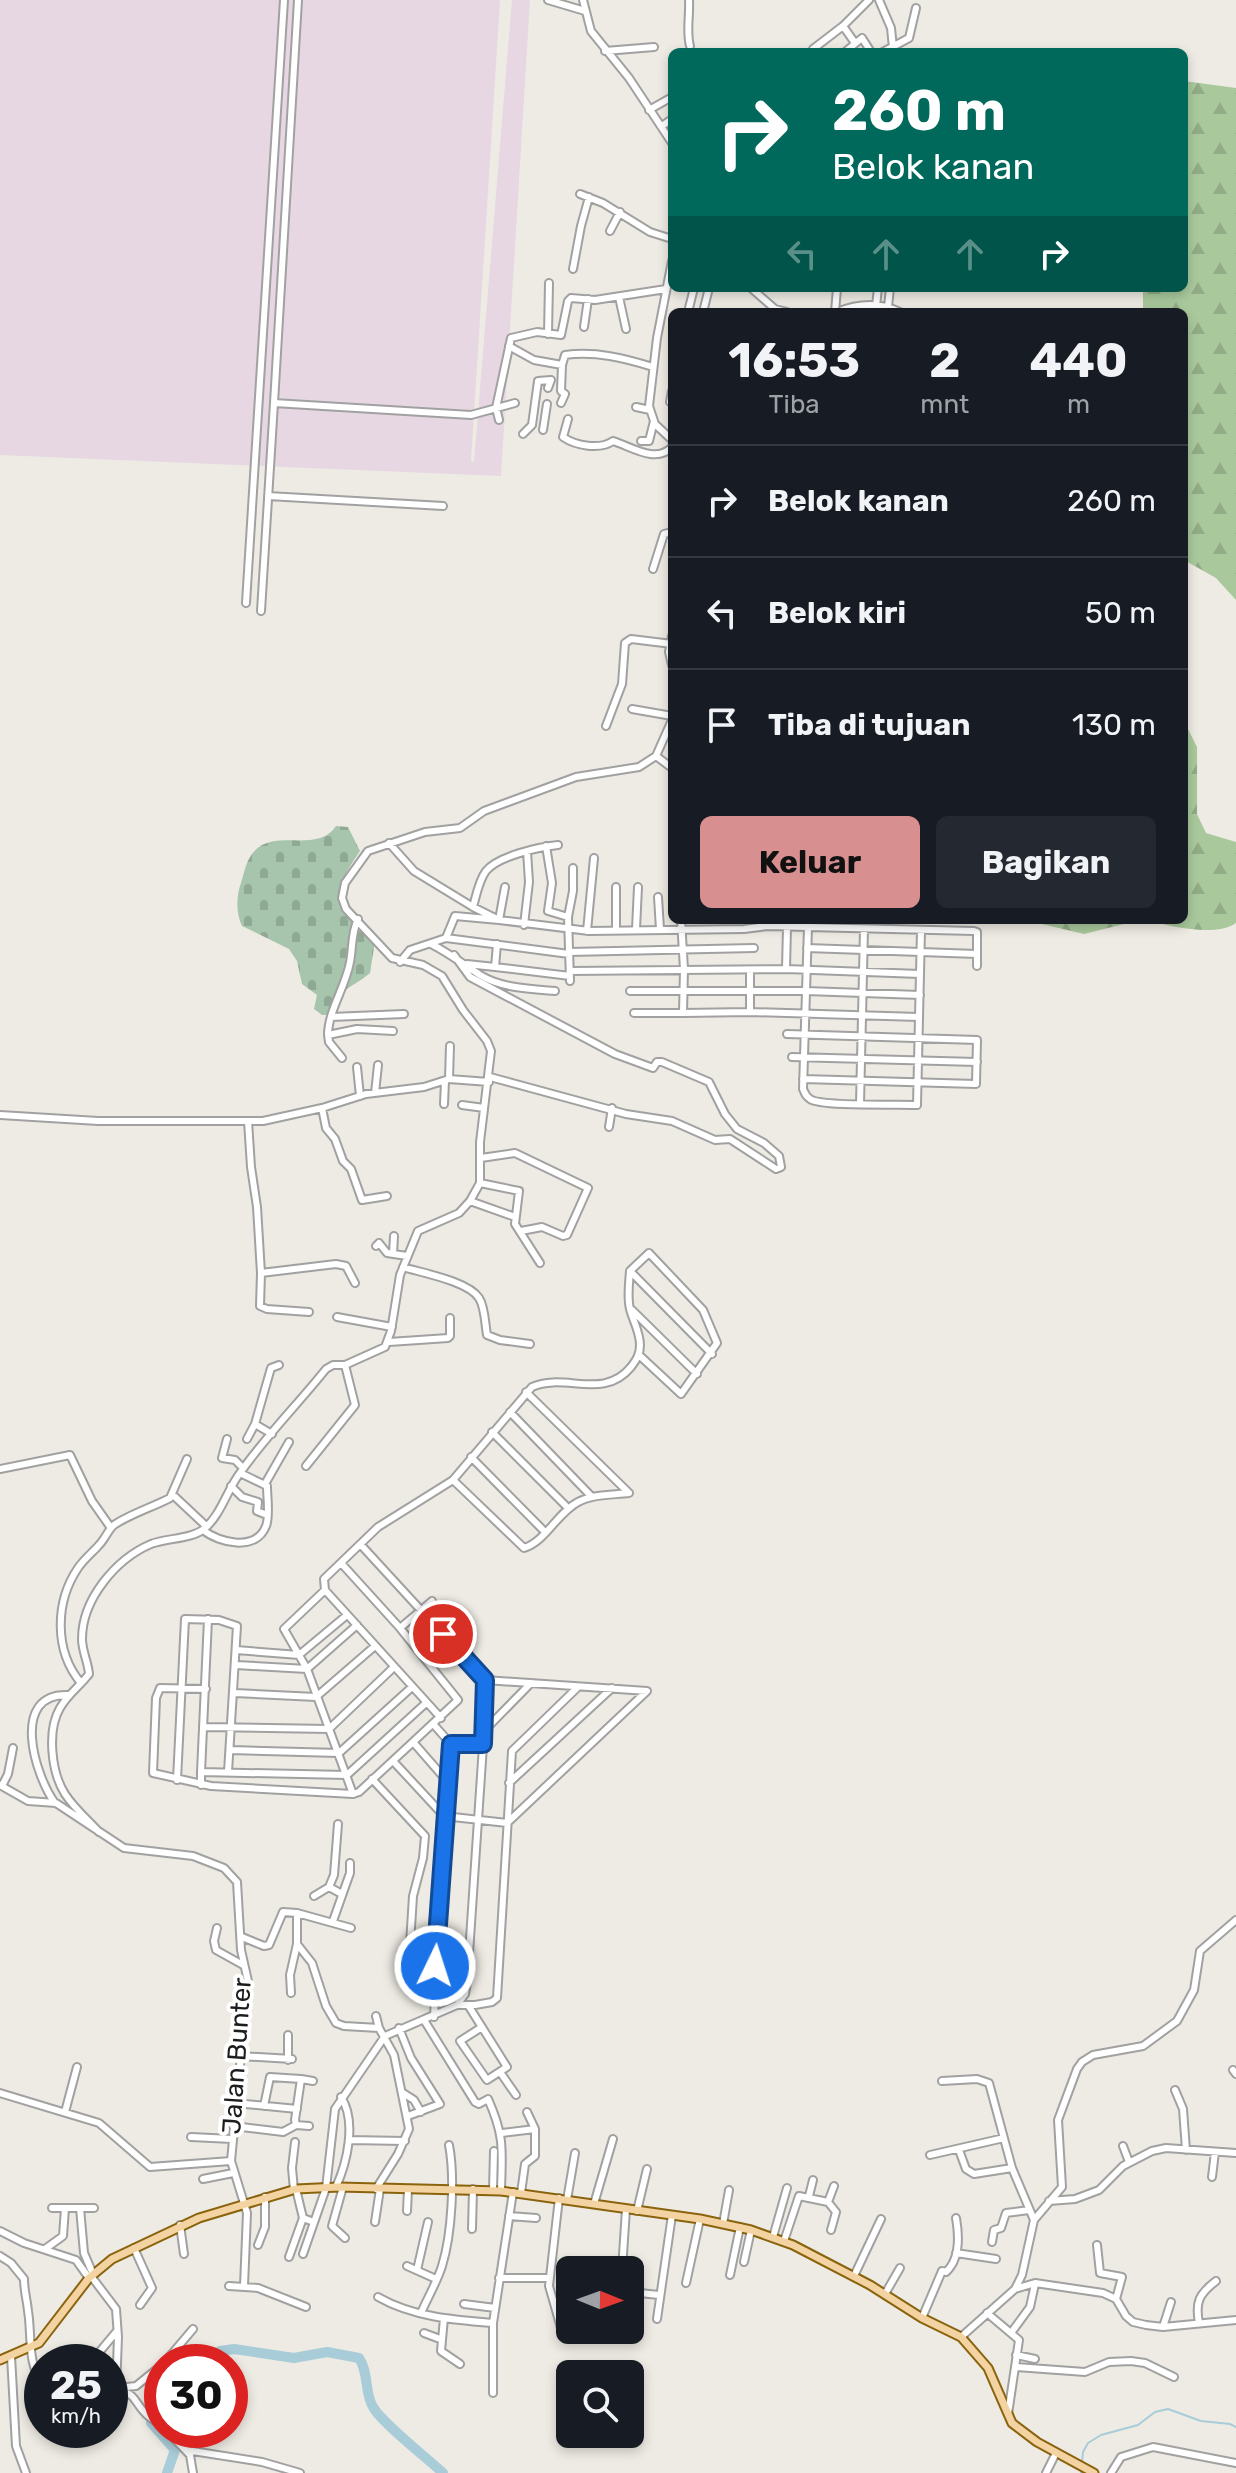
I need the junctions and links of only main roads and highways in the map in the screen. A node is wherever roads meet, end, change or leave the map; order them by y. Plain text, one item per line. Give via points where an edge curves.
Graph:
1 (0, 2360) edge
2 (1094, 2473) edge

1 - 2 main road via 44,2337 91,2276 112,2259 180,2225 245,2203 295,2190 339,2187 517,2192 700,2219 784,2241 961,2337 988,2368 1020,2430

